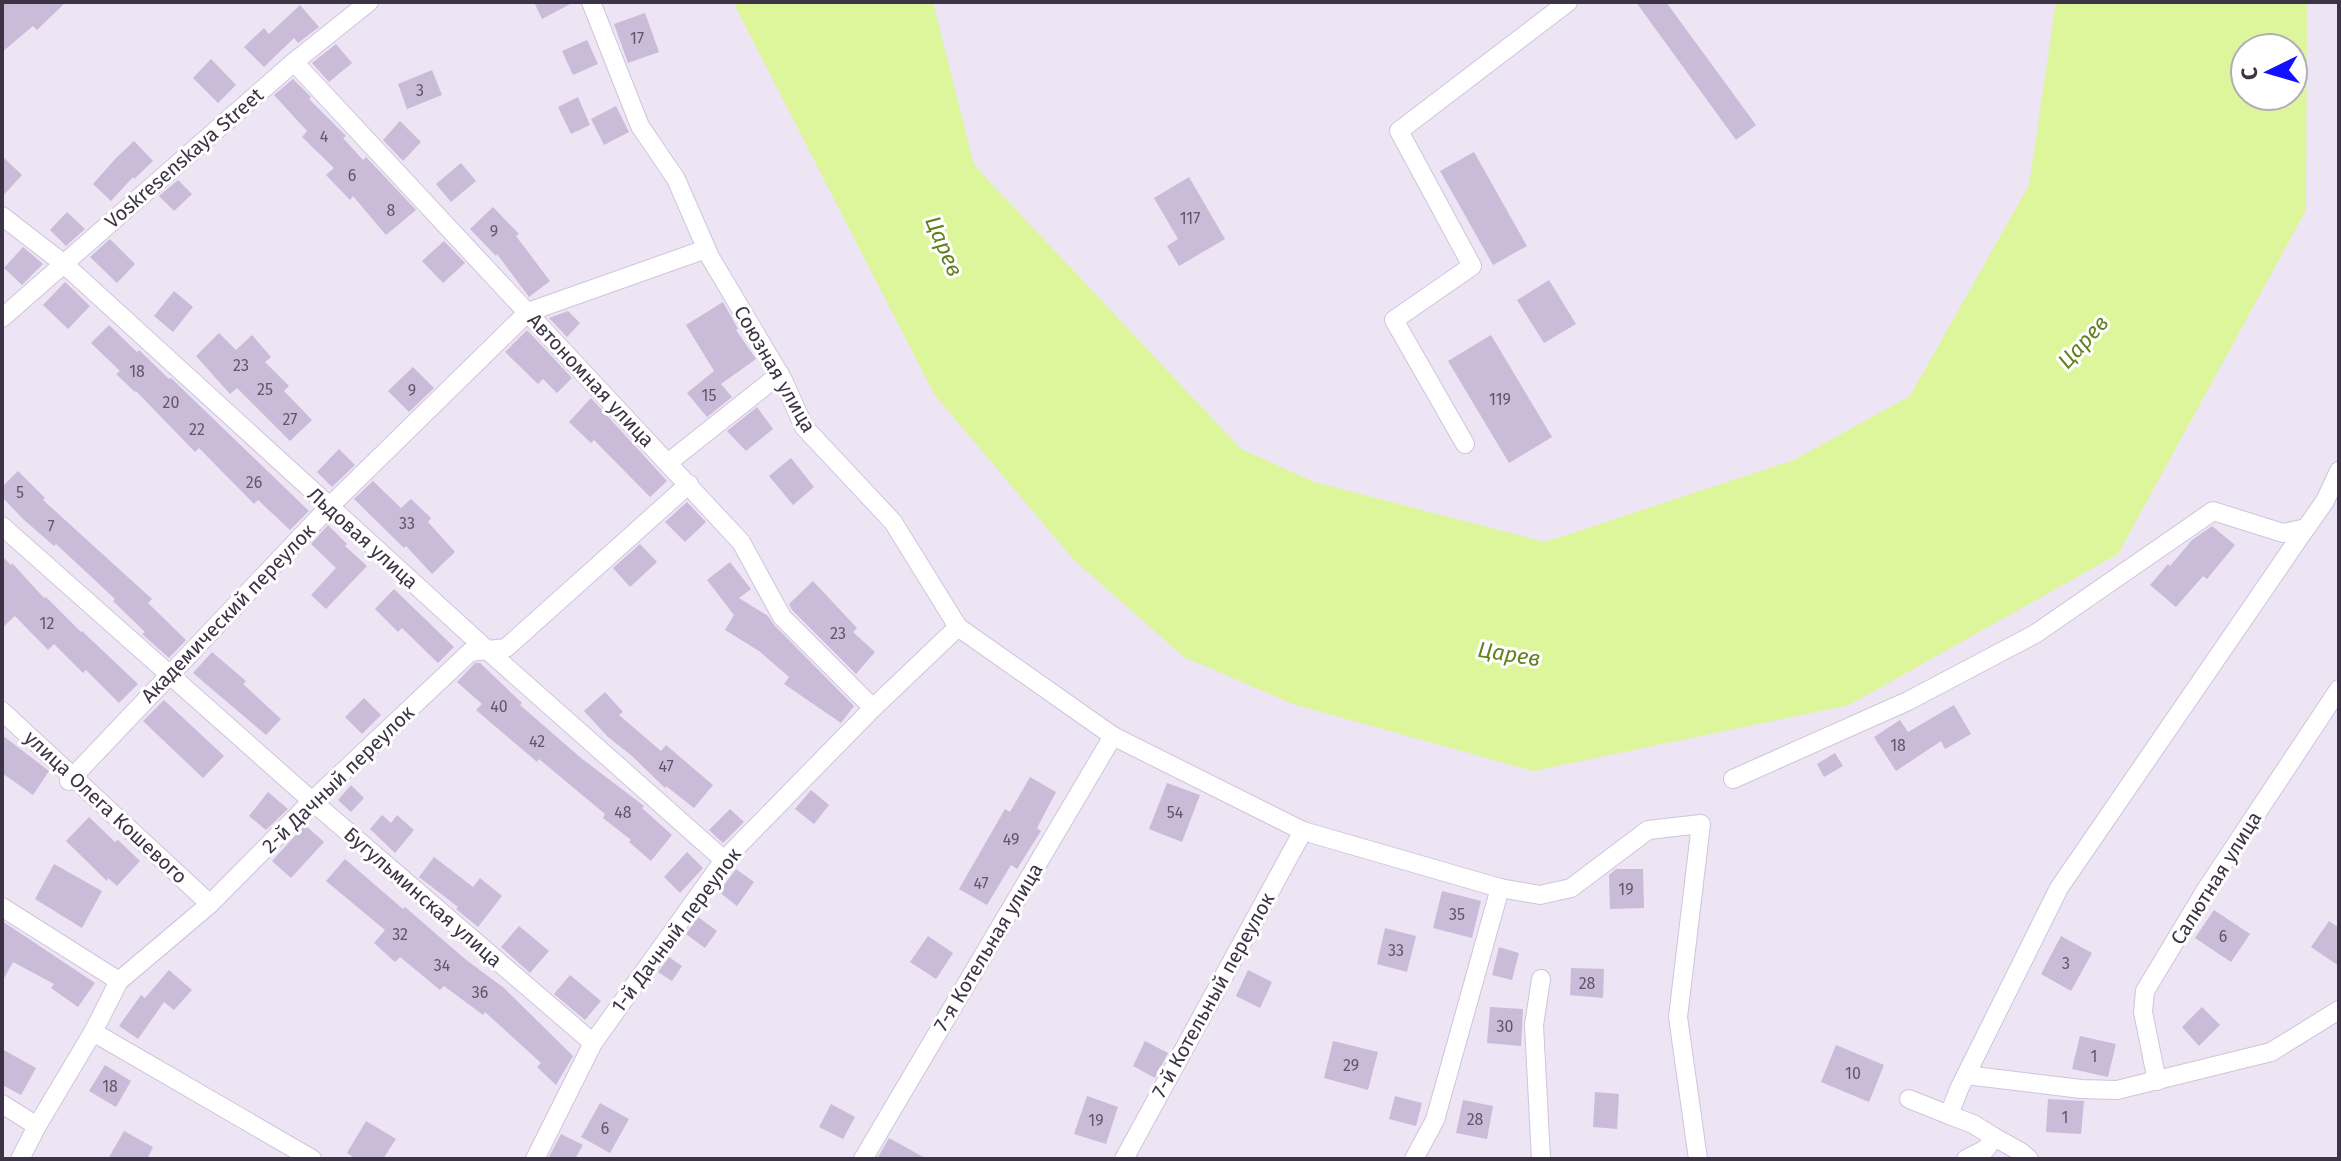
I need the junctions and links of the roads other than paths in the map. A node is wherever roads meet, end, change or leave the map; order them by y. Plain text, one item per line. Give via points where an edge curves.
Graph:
1 (369, 2) edge
2 (591, 2) edge
3 (1568, 2) edge
4 (294, 62) junction
5 (2, 216) edge
6 (706, 249) junction
7 (64, 264) junction
8 (528, 312) junction
9 (2, 318) edge
10 (780, 374) junction
11 (1465, 444) dead end
12 (669, 462) junction
13 (2339, 471) edge
14 (689, 484) junction
15 (2332, 506) edge
16 (329, 507) junction
17 (2, 526) edge
18 (2306, 528) junction
19 (958, 627) junction
20 (486, 649) junction
21 (169, 674) junction
22 (2339, 689) edge
23 (873, 708) junction
24 (2, 711) edge
25 (1113, 736) junction
26 (71, 778) junction
27 (1733, 779) dead end
28 (312, 801) junction
29 (1303, 831) junction
30 (724, 860) junction
31 (1500, 888) junction
32 (210, 904) junction
33 (2, 907) edge
34 (1541, 979) dead end
35 (119, 981) junction
36 (2339, 1010) edge
37 (93, 1032) junction
38 (593, 1043) junction
39 (1966, 1075) junction
40 (2157, 1081) junction
41 (1909, 1099) dead end
42 (2, 1104) edge
43 (1949, 1115) junction
44 (37, 1126) junction
45 (1994, 1137) junction
46 (20, 1159) edge
47 (312, 1159) edge
48 (535, 1159) edge
49 (863, 1159) edge
50 (1124, 1159) edge
51 (1414, 1159) edge
52 (1541, 1159) edge
53 (1698, 1159) edge
54 (1966, 1159) edge
55 (2029, 1159) edge

1 - 4 street, Voskresenskaya Street
2 - 6 street, Союзная улица via 640,126 676,179
3 - 11 street via 1399,131 1472,266 1394,320
4 - 7 street, Voskresenskaya Street
4 - 8 street, Автономная улица
5 - 7 street, Льдовая улица
6 - 8 street, Академический переулок
6 - 10 street, Союзная улица
7 - 9 street, Voskresenskaya Street
7 - 16 street, Льдовая улица
8 - 12 street, Автономная улица
8 - 16 street, Академический переулок
10 - 12 street
10 - 19 street, Союзная улица via 804,427 893,522
12 - 14 street, Автономная улица
13 - 15 street
14 - 20 street, 2-й Дачный переулок via 506,648
14 - 23 street, Автономная улица via 741,542 782,617
15 - 18 street
16 - 20 street, Льдовая улица
16 - 21 street, Академический переулок
17 - 21 street, Бугульминская улица
18 - 27 street via 2283,533 2213,511 2035,634 1908,701
18 - 39 street via 2059,888
19 - 23 street, 1-й Дачный переулок
19 - 25 street, Союзная улица
20 - 28 street, 2-й Дачный переулок via 470,652
20 - 30 street, Льдовая улица
21 - 26 street, Академический переулок
21 - 28 street, Бугульминская улица
22 - 40 street, Салютная улица via 2145,991 2143,1012
23 - 30 street, 1-й Дачный переулок
24 - 26 street, улица Олега Кошевого
25 - 29 street, Союзная улица
25 - 49 street, 7-я Котельная улица
26 - 32 street, улица Олега Кошевого
28 - 32 street, 2-й Дачный переулок
28 - 38 street, Бугульминская улица
29 - 31 street, Союзная улица
29 - 50 street, 7-й Котельный переулок
30 - 38 street, 1-й Дачный переулок
31 - 51 street via 1435,1120
31 - 53 street, Союзная улица via 1540,895 1571,888 1648,830 1701,824 1678,1017
32 - 35 street, 2-й Дачный переулок
33 - 35 street
34 - 52 street via 1534,1025
35 - 37 street, 2-й Дачный переулок
36 - 40 street via 2271,1052
37 - 44 street, 2-й Дачный переулок
37 - 47 street
38 - 48 street, 1-й Дачный переулок
39 - 40 street via 2081,1089 2117,1090
39 - 43 street
41 - 43 street
42 - 44 street
43 - 45 street
44 - 46 street, 2-й Дачный переулок
45 - 54 street via 1986,1149
45 - 55 street

